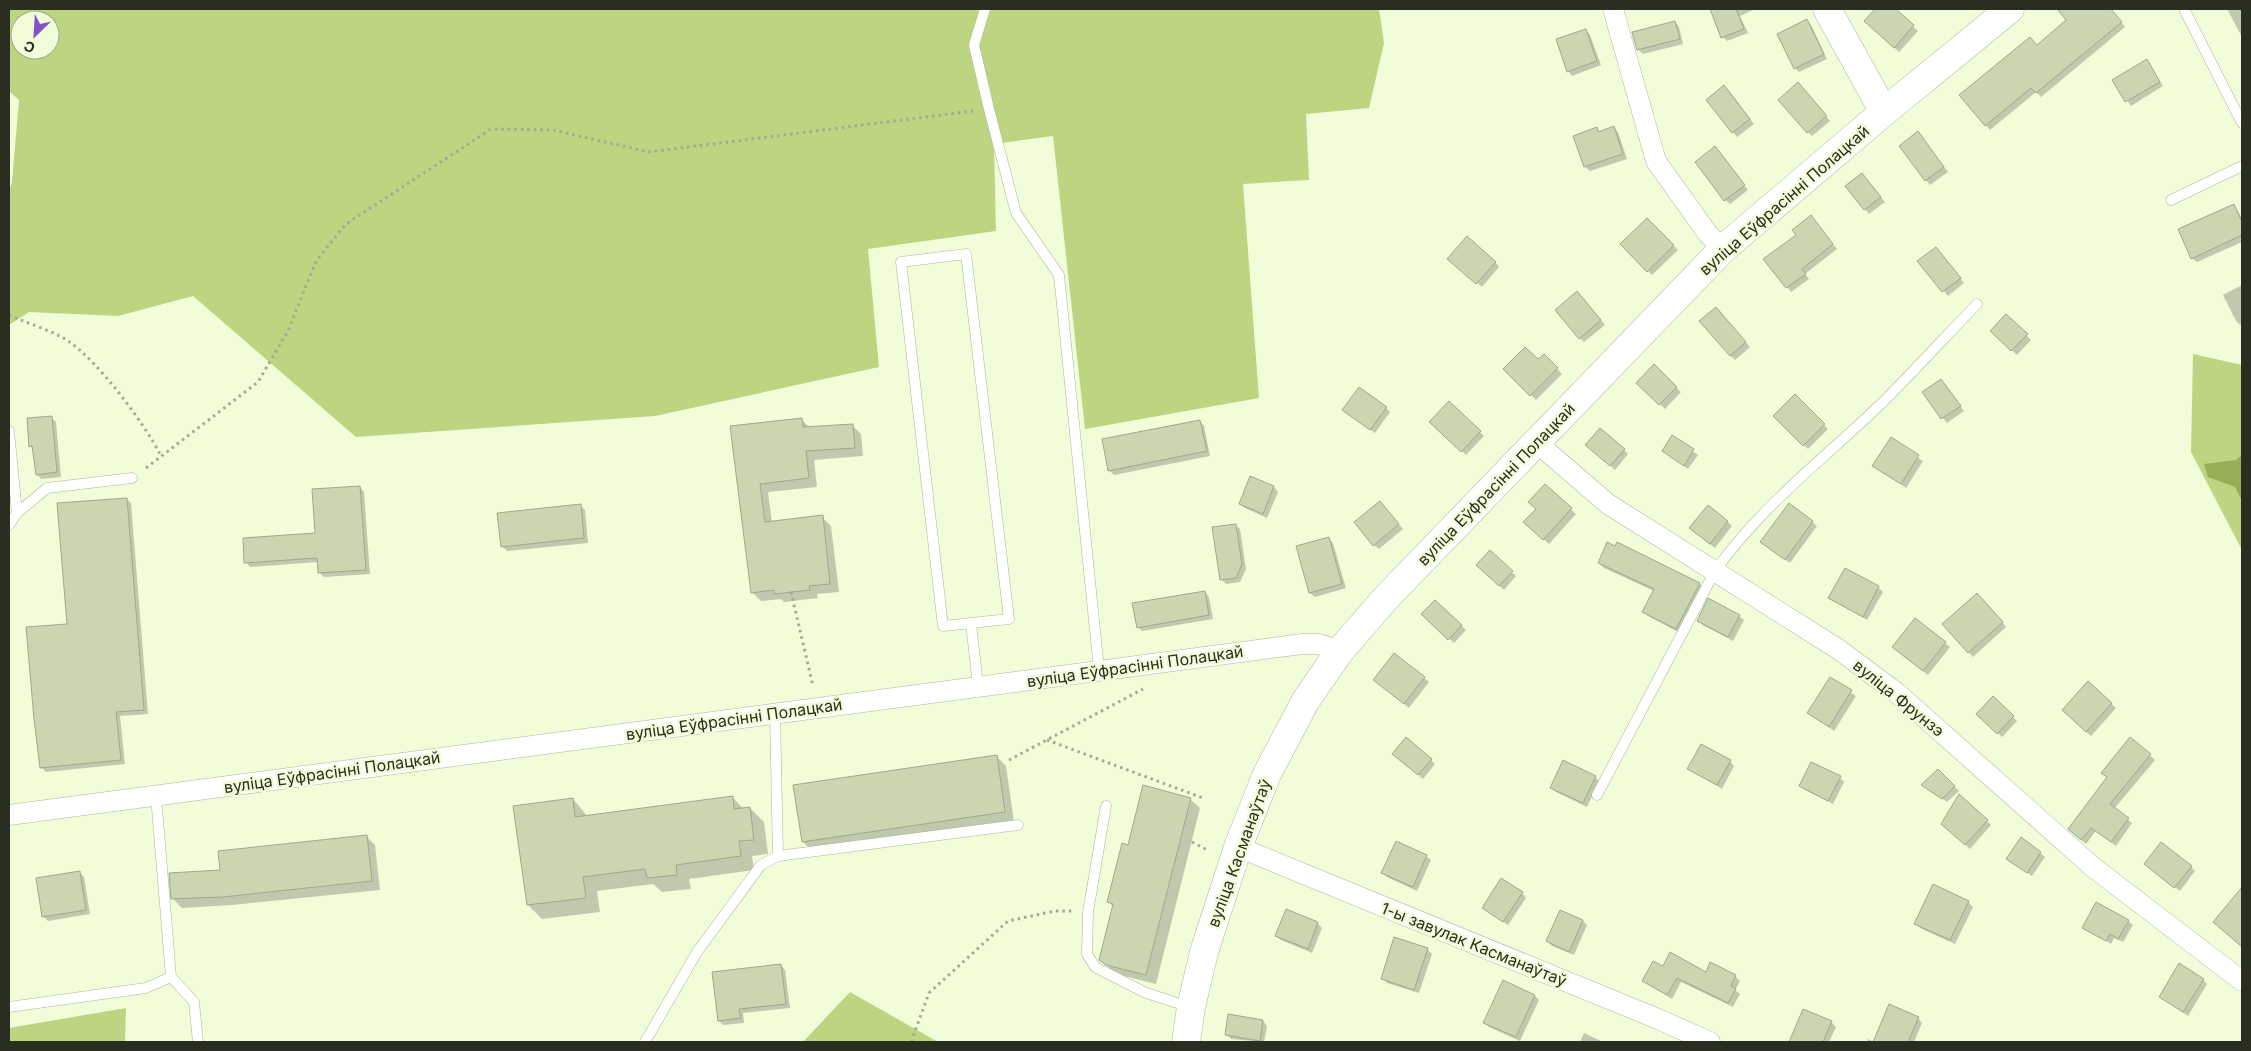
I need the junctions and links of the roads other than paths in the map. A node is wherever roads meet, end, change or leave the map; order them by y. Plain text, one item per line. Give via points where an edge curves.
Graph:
1 (985, 9) edge
2 (1613, 9) edge
3 (1827, 9) edge
4 (2010, 9) edge
5 (2184, 9) edge
6 (1884, 112) junction
7 (2242, 122) edge
8 (2242, 166) edge
9 (2171, 200) dead end
10 (1723, 250) junction
11 (1978, 304) dead end
12 (9, 431) edge
13 (1536, 442) junction
14 (132, 478) road end
15 (17, 512) junction
16 (9, 525) edge
17 (1716, 571) junction
18 (971, 623) junction
19 (1340, 651) junction
20 (1099, 670) junction
21 (978, 686) junction
22 (775, 713) junction
23 (1597, 795) dead end
24 (156, 796) junction
25 (1106, 806) dead end
26 (9, 815) edge
27 (1018, 825) dead end
28 (1238, 847) junction
29 (778, 856) junction
30 (171, 977) junction
31 (2242, 981) edge
32 (9, 1007) edge
33 (1191, 1007) junction
34 (198, 1042) edge
35 (645, 1042) edge
36 (1186, 1042) edge
37 (1710, 1042) edge

1 - 20 lane via 974,45 1016,212 1059,276
2 - 10 street via 1656,161
3 - 6 main road
4 - 6 main road, вуліца Еўфрасінні Полацкай
5 - 7 lane
6 - 10 main road, вуліца Еўфрасінні Полацкай
8 - 9 lane
10 - 13 main road, вуліца Еўфрасінні Полацкай
11 - 17 lane via 1883,402 1779,496
12 - 15 lane
13 - 17 street, вуліца Фрунзэ via 1608,504
13 - 19 main road, вуліца Еўфрасінні Полацкай via 1385,599
14 - 15 lane via 47,488
15 - 16 lane
17 - 23 lane
17 - 31 street, вуліца Фрунзэ via 1838,650 1897,693 2094,868
18 - 18 lane via 943,626 901,262 966,254 1009,619
18 - 21 lane
19 - 20 street, вуліца Еўфрасінні Полацкай via 1319,644 1302,644
19 - 28 main road, вуліца Касманаўтаў via 1306,700 1267,774
20 - 21 street, вуліца Еўфрасінні Полацкай
21 - 22 street, вуліца Еўфрасінні Полацкай
22 - 24 street, вуліца Еўфрасінні Полацкай
22 - 29 lane
24 - 26 street, вуліца Еўфрасінні Полацкай
24 - 30 lane
25 - 33 lane via 1088,912 1087,954 1095,967 1146,993
27 - 29 lane
28 - 33 main road, вуліца Касманаўтаў via 1204,952
28 - 37 street, 1-ы завулак Касманаўтаў
29 - 35 lane via 761,865 698,952
30 - 32 lane via 146,988
30 - 34 lane via 194,1002
33 - 36 main road, вуліца Касманаўтаў

